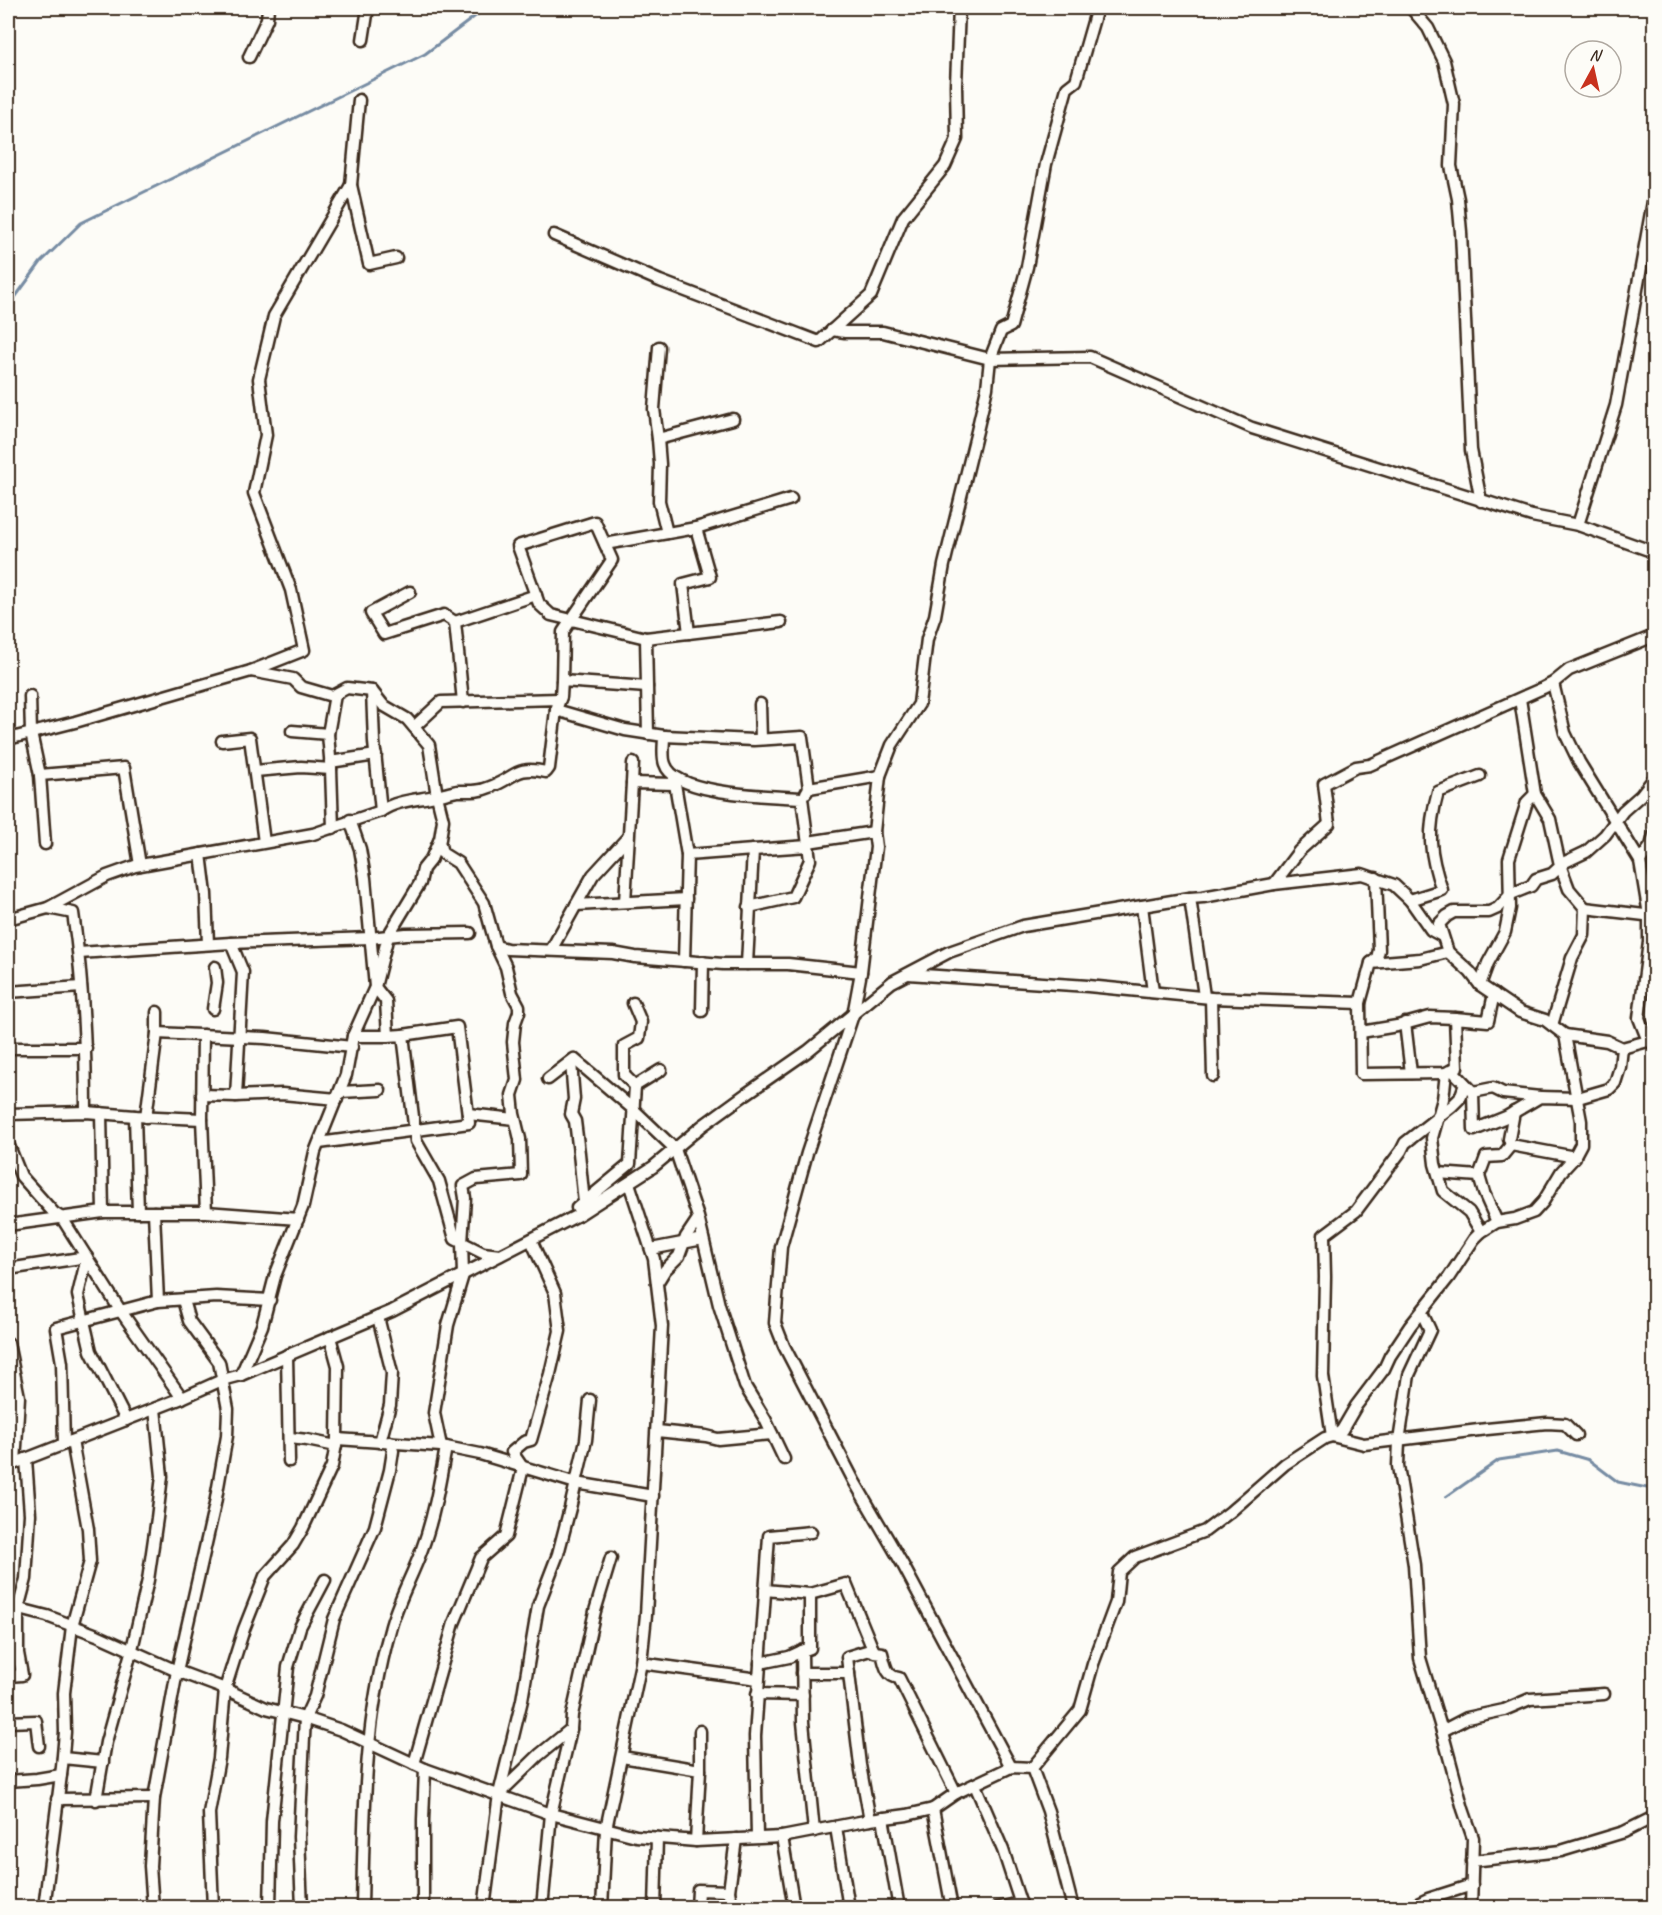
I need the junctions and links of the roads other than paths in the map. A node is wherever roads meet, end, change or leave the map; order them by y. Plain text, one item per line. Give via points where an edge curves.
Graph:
1 (268, 8) edge
2 (368, 8) edge
3 (959, 8) edge
4 (1096, 8) edge
5 (1411, 8) edge
6 (363, 40) dead end
7 (249, 57) dead end
8 (359, 100) dead end
9 (351, 184) junction
10 (1654, 196) edge
11 (554, 235) dead end
12 (396, 258) dead end
13 (832, 330) junction
14 (659, 347) dead end
15 (990, 358) junction
16 (733, 419) dead end
17 (658, 439) junction
18 (791, 500) dead end
19 (1481, 501) junction
20 (1578, 525) junction
21 (696, 528) junction
22 (668, 533) junction
23 (605, 544) junction
24 (1654, 552) edge
25 (410, 592) dead end
26 (536, 595) junction
27 (571, 620) junction
28 (455, 622) junction
29 (781, 622) dead end
30 (689, 633) junction
31 (1654, 636) edge
32 (646, 638) junction
33 (251, 671) junction
34 (562, 681) junction
35 (1553, 683) junction
36 (647, 687) junction
37 (372, 691) junction
38 (335, 695) junction
39 (30, 696) dead end
40 (560, 699) junction
41 (1520, 699) junction
42 (463, 702) junction
43 (760, 704) dead end
44 (556, 710) junction
45 (414, 727) junction
46 (292, 731) dead end
47 (31, 733) junction
48 (328, 734) junction
49 (648, 734) junction
50 (664, 736) junction
51 (8, 739) edge
52 (761, 739) junction
53 (222, 741) dead end
54 (376, 754) junction
55 (633, 763) dead end
56 (331, 765) junction
57 (255, 771) junction
58 (40, 775) junction
59 (880, 776) junction
60 (1480, 776) dead end
61 (1654, 778) edge
62 (674, 780) junction
63 (632, 783) junction
64 (809, 788) junction
65 (1535, 794) junction
66 (437, 796) junction
67 (802, 798) junction
68 (381, 812) junction
69 (350, 820) junction
70 (1616, 821) junction
71 (333, 828) junction
72 (874, 832) junction
73 (1654, 836) edge
74 (628, 837) junction
75 (439, 841) junction
76 (264, 842) junction
77 (45, 844) dead end
78 (808, 844) junction
79 (753, 850) junction
80 (201, 854) junction
81 (1647, 854) edge
82 (687, 855) junction
83 (140, 865) junction
84 (1560, 865) junction
85 (1376, 878) junction
86 (1274, 884) junction
87 (1510, 896) junction
88 (1190, 898) junction
89 (686, 899) junction
90 (1410, 900) junction
91 (626, 902) junction
92 (576, 905) junction
93 (1142, 906) junction
94 (749, 907) junction
95 (48, 908) junction
96 (1585, 908) junction
97 (1652, 916) edge
98 (8, 919) edge
99 (470, 933) dead end
100 (387, 936) junction
101 (1442, 936) junction
102 (370, 938) junction
103 (231, 943) junction
104 (208, 944) junction
105 (496, 946) junction
106 (551, 950) junction
107 (1448, 952) junction
108 (79, 953) junction
109 (684, 961) junction
110 (703, 962) junction
111 (1371, 963) junction
112 (747, 964) junction
113 (215, 967) dead end
114 (861, 972) junction
115 (1650, 973) edge
116 (908, 974) junction
117 (1480, 985) junction
118 (81, 987) junction
119 (375, 987) junction
120 (8, 992) edge
121 (1153, 992) junction
122 (1494, 994) junction
123 (1208, 997) junction
124 (633, 1003) dead end
125 (1360, 1003) junction
126 (213, 1008) dead end
127 (702, 1011) dead end
128 (157, 1012) dead end
129 (853, 1015) junction
130 (1455, 1017) junction
131 (1405, 1023) junction
132 (1552, 1025) junction
133 (1361, 1032) junction
134 (157, 1033) junction
135 (203, 1035) junction
136 (403, 1035) junction
137 (1565, 1035) junction
138 (388, 1036) junction
139 (240, 1037) junction
140 (352, 1042) junction
141 (1651, 1043) edge
142 (8, 1048) edge
143 (86, 1048) junction
144 (1622, 1048) junction
145 (571, 1062) junction
146 (661, 1070) dead end
147 (1449, 1071) junction
148 (1411, 1073) junction
149 (1214, 1076) dead end
150 (548, 1079) dead end
151 (635, 1086) junction
152 (1469, 1088) junction
153 (380, 1090) dead end
154 (202, 1095) junction
155 (236, 1096) junction
156 (338, 1096) junction
157 (1540, 1097) junction
158 (1578, 1098) junction
159 (633, 1109) junction
160 (86, 1112) junction
161 (1514, 1112) junction
162 (100, 1113) junction
163 (8, 1114) edge
164 (468, 1114) junction
165 (140, 1117) junction
166 (202, 1119) junction
167 (515, 1119) junction
168 (1436, 1120) junction
169 (415, 1131) junction
170 (320, 1143) junction
171 (1510, 1145) junction
172 (9, 1146) dead end
173 (675, 1149) junction
174 (1575, 1156) junction
175 (1438, 1173) junction
176 (1479, 1176) junction
177 (629, 1183) junction
178 (584, 1203) junction
179 (104, 1212) junction
180 (138, 1212) junction
181 (154, 1212) junction
182 (206, 1212) junction
183 (62, 1218) junction
184 (298, 1219) junction
185 (698, 1219) junction
186 (1497, 1222) junction
187 (8, 1225) edge
188 (1481, 1232) junction
189 (543, 1233) junction
190 (703, 1239) junction
191 (531, 1240) junction
192 (462, 1243) junction
193 (683, 1244) junction
194 (651, 1250) junction
195 (502, 1255) junction
196 (87, 1257) junction
197 (8, 1269) edge
198 (463, 1275) junction
199 (657, 1284) junction
200 (158, 1300) junction
201 (183, 1300) junction
202 (270, 1300) junction
203 (120, 1310) junction
204 (1422, 1313) junction
205 (378, 1317) junction
206 (84, 1321) junction
207 (330, 1337) junction
208 (8, 1343) edge
209 (287, 1355) junction
210 (241, 1375) junction
211 (222, 1380) junction
212 (182, 1398) junction
213 (590, 1400) dead end
214 (155, 1409) junction
215 (126, 1420) junction
216 (657, 1431) junction
217 (772, 1434) junction
218 (1576, 1435) dead end
219 (1332, 1436) junction
220 (290, 1438) junction
221 (1399, 1441) junction
222 (68, 1442) junction
223 (337, 1442) junction
224 (385, 1442) junction
225 (444, 1446) junction
226 (26, 1458) junction
227 (783, 1459) dead end
228 (289, 1461) dead end
229 (11, 1464) edge
230 (523, 1468) junction
231 (576, 1483) junction
232 (653, 1496) junction
233 (811, 1532) dead end
234 (610, 1558) dead end
235 (325, 1580) dead end
236 (765, 1590) junction
237 (810, 1594) junction
238 (13, 1607) edge
239 (72, 1626) junction
240 (873, 1648) junction
241 (132, 1649) junction
242 (802, 1652) junction
243 (760, 1662) junction
244 (641, 1663) junction
245 (177, 1671) junction
246 (802, 1672) junction
247 (849, 1674) junction
248 (8, 1677) edge
249 (758, 1679) junction
250 (225, 1689) junction
251 (757, 1694) junction
252 (1604, 1694) dead end
253 (803, 1695) junction
254 (282, 1713) junction
255 (305, 1718) junction
256 (8, 1722) edge
257 (571, 1729) junction
258 (700, 1731) dead end
259 (1442, 1731) junction
260 (368, 1744) junction
261 (39, 1746) dead end
262 (622, 1757) junction
263 (63, 1758) junction
264 (103, 1762) junction
265 (414, 1764) junction
266 (1011, 1767) junction
267 (1032, 1768) junction
268 (425, 1769) junction
269 (700, 1770) junction
270 (62, 1775) junction
271 (8, 1781) edge
272 (975, 1785) junction
273 (956, 1793) junction
274 (499, 1794) junction
275 (154, 1798) junction
276 (57, 1799) junction
277 (96, 1800) junction
278 (933, 1809) junction
279 (551, 1814) junction
280 (1654, 1817) edge
281 (883, 1818) junction
282 (870, 1820) junction
283 (836, 1827) junction
284 (606, 1829) junction
285 (814, 1831) junction
286 (758, 1837) junction
287 (782, 1837) junction
288 (657, 1838) junction
289 (736, 1839) junction
290 (696, 1841) junction
291 (1472, 1861) junction
292 (1472, 1885) junction
293 (729, 1891) junction
294 (1021, 1905) edge
295 (44, 1908) edge
296 (153, 1908) edge
297 (213, 1908) edge
298 (270, 1908) edge
299 (302, 1908) edge
300 (362, 1908) edge
301 (423, 1908) edge
302 (484, 1908) edge
303 (542, 1908) edge
304 (602, 1908) edge
305 (655, 1908) edge
306 (697, 1908) edge
307 (732, 1908) edge
308 (795, 1908) edge
309 (849, 1908) edge
310 (899, 1908) edge
311 (952, 1908) edge
312 (997, 1908) edge
313 (1072, 1908) edge
314 (1409, 1908) edge
315 (1471, 1908) edge

1 - 7 street via 267,19
2 - 6 street
3 - 13 street via 957,139 945,166 903,218 871,295
4 - 15 street via 1076,81 1067,88 1054,135 1028,267 1011,327 1001,331
5 - 19 street via 1428,28 1444,61 1454,104 1450,166 1461,232 1471,450
8 - 9 street
9 - 12 street via 369,264
9 - 33 street via 274,316 259,379 266,435 254,493 291,590 304,650
10 - 20 street via 1616,405
11 - 13 street via 660,282 819,342
13 - 15 street via 883,332
14 - 17 street via 654,408
15 - 19 street via 1090,357 1252,428
15 - 59 street via 980,420 927,639 919,704 892,745
16 - 17 street
17 - 22 street via 659,501
18 - 21 street
19 - 20 street
20 - 24 street
21 - 22 street
21 - 30 street via 710,577 682,584
22 - 23 street
23 - 26 street via 595,522 518,546
23 - 27 street via 612,560
25 - 28 street via 371,613 384,634 444,615
26 - 27 street via 550,615
26 - 28 street
27 - 32 street
27 - 34 street via 564,632
28 - 42 street
29 - 30 street
30 - 32 street
31 - 35 street via 1569,670
32 - 36 street
33 - 38 street via 293,679 301,687
33 - 47 street
34 - 36 street
34 - 40 street
35 - 41 street
35 - 70 street via 1565,733
36 - 49 street
37 - 38 street via 347,688
37 - 45 street via 383,705
37 - 54 street
38 - 48 street
39 - 47 street
40 - 42 street
40 - 44 street
41 - 65 street
41 - 86 street via 1324,784 1329,824 1299,851
42 - 45 street via 441,702
43 - 52 street
44 - 49 street
44 - 66 street via 546,772 527,769 490,788
45 - 66 street via 429,745
46 - 48 street
47 - 51 street
47 - 58 street
48 - 56 street
49 - 50 street
50 - 52 street
50 - 62 street via 665,765
52 - 64 street via 802,737
53 - 57 street via 250,738
54 - 56 street
54 - 68 street
55 - 63 street
56 - 57 street
56 - 71 street
57 - 76 street
58 - 77 street
58 - 83 street via 124,768
59 - 64 street
59 - 72 street
60 - 90 street via 1438,792 1430,844 1442,890
61 - 70 street
62 - 63 street
62 - 67 street via 710,790
62 - 82 street
63 - 74 street
64 - 67 street
65 - 84 street via 1550,819
65 - 87 street via 1527,801 1509,859
66 - 68 street via 389,806
66 - 75 street via 443,820
67 - 78 street
68 - 69 street
69 - 71 street
69 - 102 street via 362,859
70 - 81 street
70 - 84 street via 1586,852
71 - 76 street
72 - 78 street
72 - 114 street via 876,847
73 - 81 street
74 - 91 street
74 - 92 street via 593,875
75 - 100 street via 423,869 420,883
75 - 105 street via 442,853 458,863 484,903
76 - 80 street
78 - 79 street
78 - 94 street via 810,860 793,897
79 - 82 street
79 - 94 street
80 - 83 street
80 - 104 street
81 - 97 street
82 - 89 street
83 - 95 street via 107,876
84 - 87 street via 1552,874
84 - 96 street via 1569,890
85 - 86 street via 1362,874
85 - 90 street via 1394,885
85 - 111 street via 1379,950
86 - 88 street
87 - 101 street via 1489,912 1450,914 1439,924
87 - 117 street via 1505,932
88 - 93 street
88 - 123 street
89 - 91 street
89 - 109 street
90 - 101 street via 1431,930
91 - 92 street
92 - 106 street
93 - 116 street via 1023,926 949,952
93 - 121 street
94 - 112 street
95 - 98 street
95 - 108 street via 73,913
96 - 97 street
96 - 132 street via 1584,935 1572,958
97 - 115 street
99 - 100 street
100 - 102 street
100 - 119 street
101 - 107 street
102 - 103 street
102 - 119 street
103 - 104 street
103 - 139 street via 243,972
104 - 108 street
105 - 106 street
105 - 167 street via 519,1006 513,1042 517,1080 512,1095
106 - 109 street
107 - 111 street
107 - 117 street
108 - 118 street
109 - 110 street
110 - 112 street
110 - 127 street
111 - 125 street
112 - 114 street
113 - 126 street
114 - 129 street
115 - 141 street via 1639,1018
116 - 121 street
116 - 129 street via 892,982
117 - 122 street
118 - 120 street
118 - 143 street
119 - 138 street via 386,1002
119 - 140 street
121 - 123 street
122 - 130 street via 1488,1021
122 - 132 street via 1520,1012
123 - 125 street
123 - 149 street
124 - 151 street via 640,1022 639,1038 624,1046 624,1075
125 - 133 street
128 - 134 street
129 - 173 street
129 - 266 street via 807,1152 781,1247 775,1323 854,1481
130 - 131 street
130 - 147 street via 1457,1067
131 - 133 street
131 - 148 street
132 - 137 street
133 - 148 street via 1361,1074
134 - 135 street
134 - 165 street
135 - 139 street
135 - 154 street
136 - 138 street
136 - 164 street via 457,1027
136 - 169 street
137 - 144 street via 1607,1041
137 - 158 street
138 - 140 street
139 - 140 street
139 - 155 street
140 - 156 street
141 - 144 street
142 - 143 street
143 - 160 street
144 - 158 street via 1620,1067 1609,1089
145 - 150 street
145 - 159 street via 574,1059
145 - 178 street via 571,1114
146 - 151 street
147 - 148 street
147 - 152 street
147 - 168 street
151 - 159 street
152 - 157 street via 1493,1088 1503,1093
152 - 161 street via 1474,1130
152 - 168 street
153 - 156 street
154 - 155 street
154 - 166 street
155 - 156 street
156 - 170 street
157 - 158 street
157 - 161 street
158 - 174 street via 1582,1134
159 - 173 street
159 - 178 street via 630,1164
160 - 162 street
160 - 163 street
161 - 171 street
162 - 165 street
162 - 179 street
164 - 167 street
164 - 169 street via 469,1123
165 - 166 street
165 - 180 street
166 - 182 street
167 - 192 street via 520,1138 520,1175 476,1179 463,1186
168 - 175 street via 1432,1138
168 - 219 street via 1405,1143 1356,1211 1324,1234 1323,1376
169 - 170 street
169 - 192 street via 416,1141 439,1180 455,1239
170 - 184 street
171 - 174 street
171 - 176 street via 1502,1156 1486,1157
172 - 183 street via 21,1176
173 - 177 street
173 - 185 street
174 - 186 street via 1534,1212
175 - 176 street
175 - 188 street via 1443,1191 1468,1212
176 - 186 street
177 - 189 street
177 - 194 street
178 - 189 street
179 - 180 street
179 - 183 street
180 - 181 street
181 - 182 street
181 - 200 street
182 - 184 street
183 - 187 street
183 - 196 street
184 - 202 street via 275,1276
185 - 190 street
185 - 193 street
186 - 188 street
188 - 204 street
189 - 191 street
190 - 193 street
190 - 217 street via 745,1386
191 - 195 street
191 - 230 street via 555,1293 560,1331 531,1440 512,1452
192 - 195 street via 483,1253
192 - 198 street
193 - 194 street
193 - 199 street via 679,1256 664,1270
194 - 199 street
195 - 198 street
196 - 197 street
196 - 203 street
196 - 206 street via 78,1295
198 - 205 street
198 - 225 street via 448,1325 434,1413
199 - 216 street via 662,1326
200 - 201 street
200 - 203 street
201 - 202 street
201 - 211 street via 189,1321 219,1362
202 - 210 street
203 - 206 street
203 - 212 street
204 - 219 street via 1342,1430
204 - 221 street via 1430,1330 1409,1375
205 - 207 street
205 - 224 street via 392,1373
206 - 215 street via 91,1351
206 - 222 street via 56,1328
207 - 209 street
207 - 223 street via 338,1366
208 - 229 street via 19,1397
209 - 210 street
209 - 220 street
210 - 211 street
211 - 212 street
211 - 245 street via 228,1409 227,1436 216,1504
212 - 214 street
213 - 231 street
214 - 215 street
214 - 241 street via 162,1476 148,1580
215 - 222 street
216 - 217 street via 718,1439
216 - 232 street
217 - 227 street
218 - 221 street via 1565,1424 1547,1423
219 - 221 street via 1364,1444
219 - 267 street via 1285,1464 1205,1531 1135,1557 1119,1572 1116,1602 1080,1710
220 - 223 street
220 - 228 street
221 - 259 street via 1398,1466 1414,1565 1420,1658
222 - 226 street
222 - 239 street via 88,1529 90,1561
223 - 224 street
223 - 250 street via 327,1480 303,1528 265,1575
224 - 225 street
224 - 255 street via 393,1451 375,1527 334,1619 315,1696
225 - 230 street
225 - 260 street via 429,1527 390,1629
226 - 229 street
226 - 238 street via 30,1514 26,1579
230 - 231 street
230 - 265 street via 506,1536 482,1558 454,1623
231 - 232 street
231 - 274 street via 558,1554 538,1606 522,1700
232 - 244 street
233 - 236 street via 769,1536
234 - 257 street
235 - 254 street via 300,1627 288,1667
236 - 237 street
236 - 243 street
237 - 240 street via 846,1584
237 - 242 street via 810,1648
238 - 239 street
238 - 248 street via 22,1675
239 - 241 street
239 - 263 street via 64,1693
240 - 247 street via 847,1657
240 - 273 street via 874,1652 882,1653 886,1670 899,1678
241 - 245 street
241 - 264 street
242 - 243 street
242 - 246 street
243 - 249 street
244 - 249 street
244 - 262 street
245 - 250 street
245 - 275 street
246 - 247 street
246 - 253 street
247 - 282 street
249 - 251 street
250 - 254 street
250 - 297 street via 209,1813
251 - 253 street
251 - 286 street
252 - 259 street via 1530,1699 1504,1710 1467,1718
253 - 285 street
254 - 255 street
254 - 298 street via 272,1821
255 - 260 street
255 - 299 street via 299,1837
256 - 261 street via 36,1721
257 - 274 street
257 - 279 street
258 - 269 street
259 - 291 street via 1473,1838
260 - 265 street
260 - 300 street
262 - 269 street
262 - 284 street
263 - 264 street
263 - 270 street
264 - 277 street
265 - 268 street
266 - 267 street
266 - 272 street
267 - 313 street via 1048,1811
268 - 274 street
268 - 301 street
269 - 290 street
270 - 271 street
270 - 276 street
272 - 273 street
272 - 294 street
273 - 278 street
274 - 279 street
274 - 302 street
275 - 277 street
275 - 296 street via 150,1866
276 - 277 street
276 - 295 street
278 - 281 street
278 - 311 street
279 - 284 street
279 - 303 street
280 - 291 street via 1624,1832 1561,1851
281 - 282 street
281 - 310 street
282 - 283 street
283 - 285 street
283 - 309 street
284 - 288 street
284 - 304 street
285 - 287 street
286 - 287 street
286 - 289 street
287 - 308 street
288 - 290 street
288 - 305 street
289 - 290 street
289 - 293 street
291 - 292 street
292 - 314 street
292 - 315 street
293 - 306 street via 698,1890
293 - 307 street
294 - 312 street

